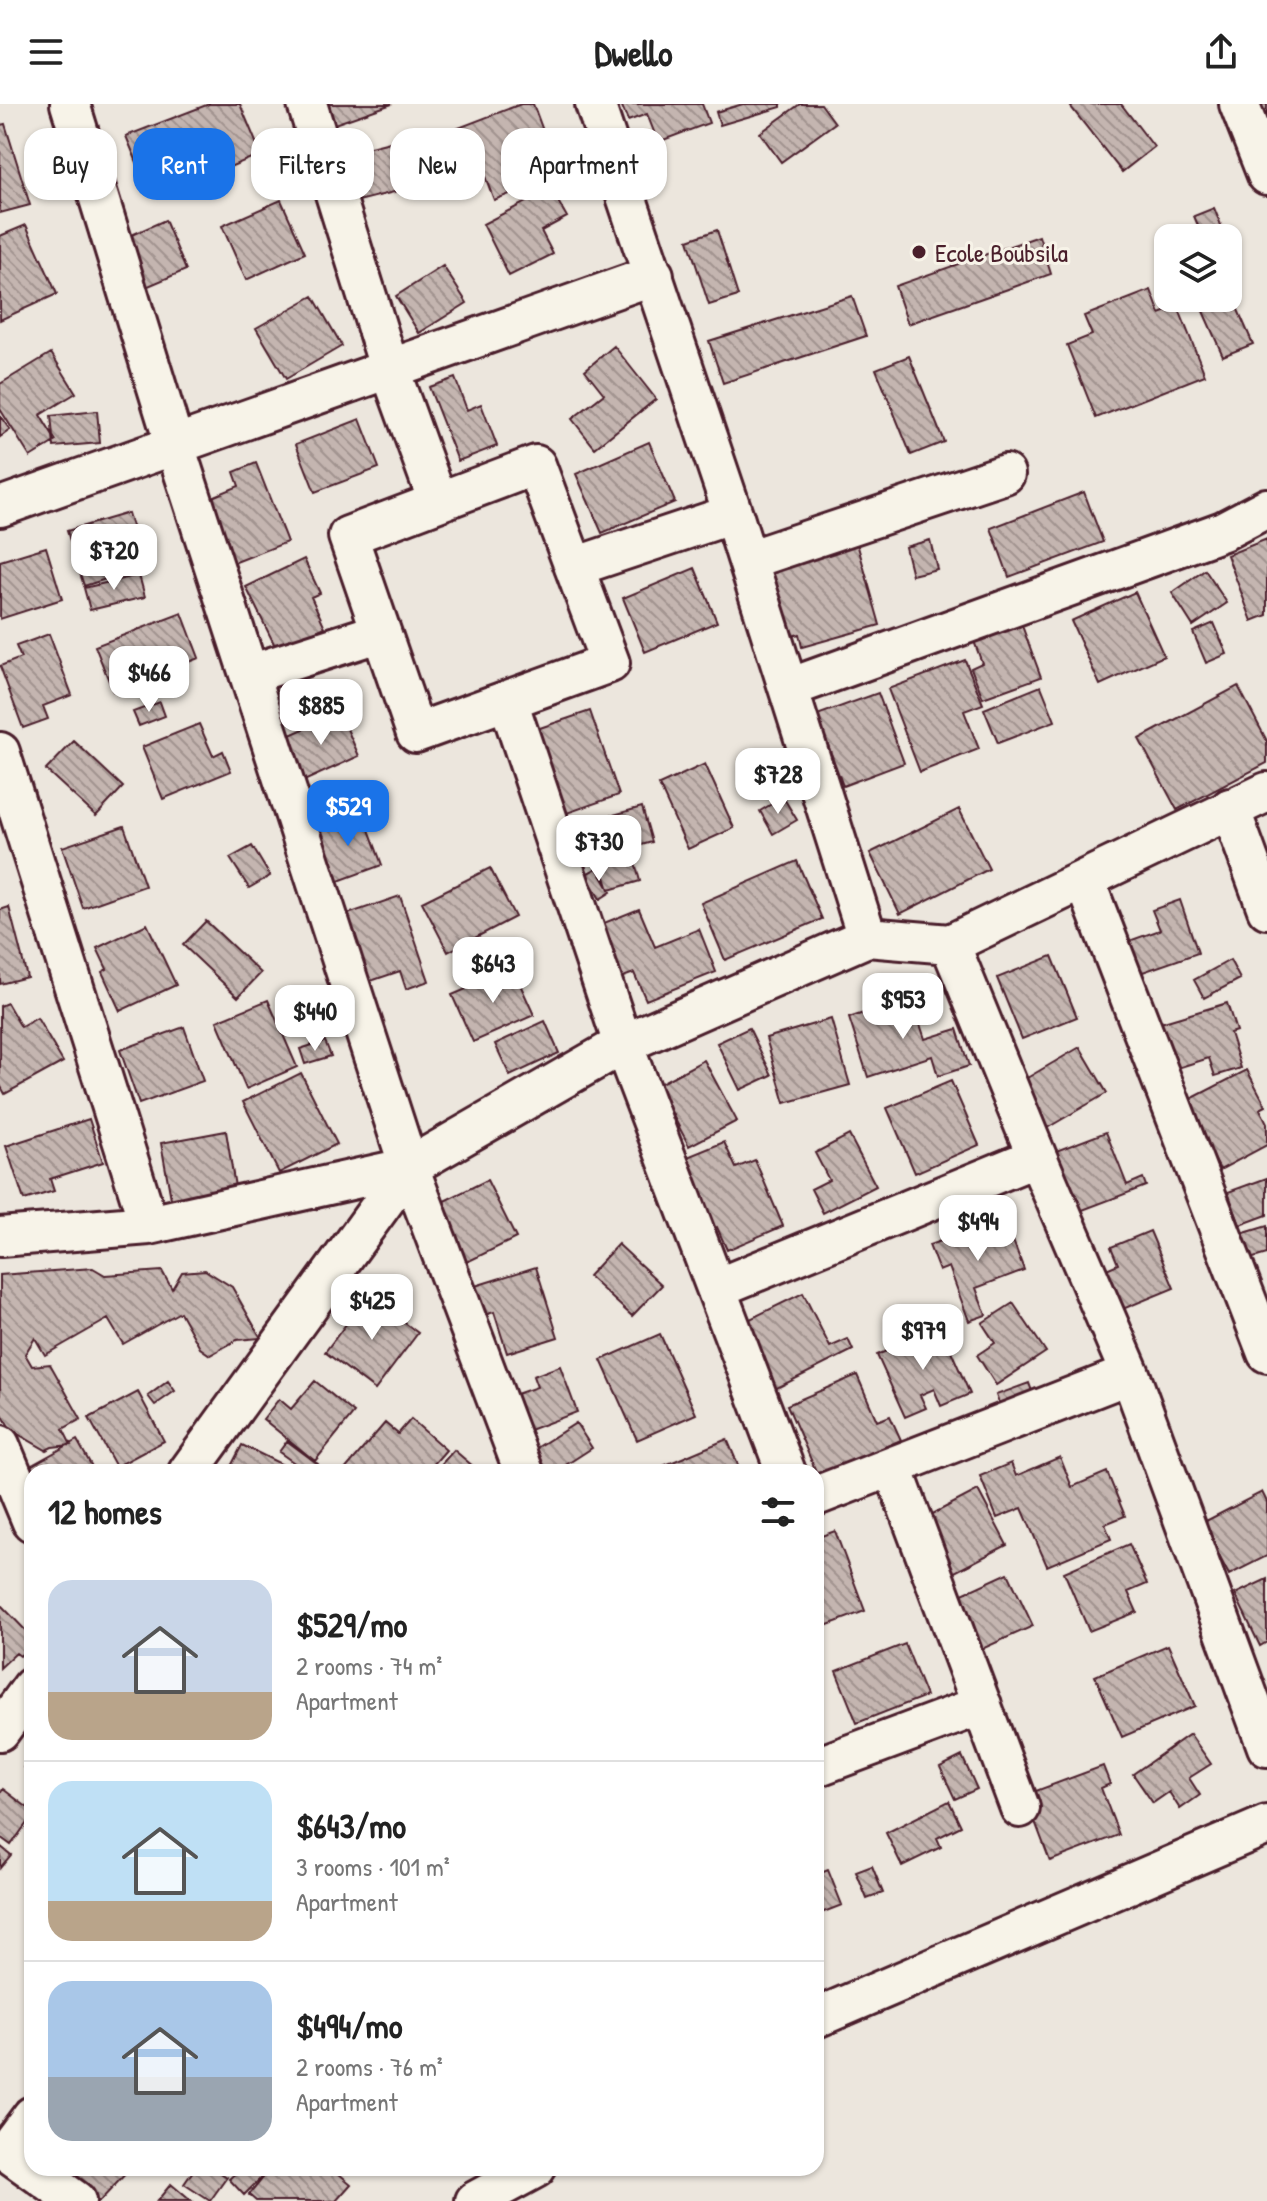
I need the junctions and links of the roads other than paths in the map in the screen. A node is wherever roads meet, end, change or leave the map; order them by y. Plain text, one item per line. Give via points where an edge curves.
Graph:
1 (70, 104) edge
2 (307, 104) edge
3 (595, 104) edge
4 (1239, 104) edge
5 (1267, 175) edge
6 (654, 275) junction
7 (390, 370) junction
8 (175, 446) junction
9 (1005, 474) dead end
10 (438, 502) junction
11 (0, 507) edge
12 (1267, 508) edge
13 (733, 514) junction
14 (748, 560) junction
15 (574, 567) junction
16 (381, 632) junction
17 (250, 674) junction
18 (789, 688) junction
19 (508, 701) junction
20 (0, 752) edge
21 (1267, 792) edge
22 (1230, 808) junction
23 (1085, 881) junction
24 (1267, 909) edge
25 (867, 937) junction
26 (950, 944) junction
27 (623, 1044) junction
28 (1037, 1157) junction
29 (409, 1167) junction
30 (149, 1225) junction
31 (0, 1237) edge
32 (717, 1288) junction
33 (1267, 1353) edge
34 (1130, 1374) junction
35 (0, 1445) edge
36 (194, 1464) edge
37 (512, 1464) edge
38 (783, 1464) edge
39 (893, 1468) junction
40 (824, 1493) edge
41 (24, 1503) edge
42 (24, 1698) edge
43 (982, 1705) junction
44 (0, 1731) edge
45 (1267, 1747) edge
46 (824, 1764) edge
47 (1020, 1808) dead end
48 (1267, 1825) edge
49 (824, 2015) edge
50 (24, 2125) edge
51 (2, 2150) edge
52 (24, 2165) edge
53 (40, 2176) edge
54 (521, 2176) edge
55 (76, 2201) edge
56 (475, 2201) edge

1 - 8 street
2 - 7 street
3 - 6 street
4 - 5 street
6 - 7 street
6 - 13 street
7 - 8 street
7 - 10 street
8 - 11 street
8 - 17 street
9 - 14 street
10 - 15 street via 536,465
10 - 16 street via 348,536
12 - 18 street via 1223,531
13 - 14 street
13 - 15 street
14 - 18 street
15 - 19 street via 610,663
16 - 17 street
16 - 19 street via 416,733
17 - 29 street
18 - 25 street
19 - 27 street
20 - 30 street
21 - 22 street
22 - 23 street
22 - 24 street
23 - 26 street
23 - 33 street
25 - 26 street
25 - 27 street
26 - 28 street
27 - 29 street
27 - 32 street
28 - 32 street
28 - 34 street
29 - 30 street
29 - 36 street
29 - 37 street
30 - 31 street
32 - 38 street
34 - 39 street
34 - 45 street
35 - 41 street
39 - 40 street
39 - 43 street
42 - 44 street
43 - 46 street
43 - 47 street
48 - 49 street
50 - 51 street
51 - 52 street
53 - 55 street
54 - 56 street

